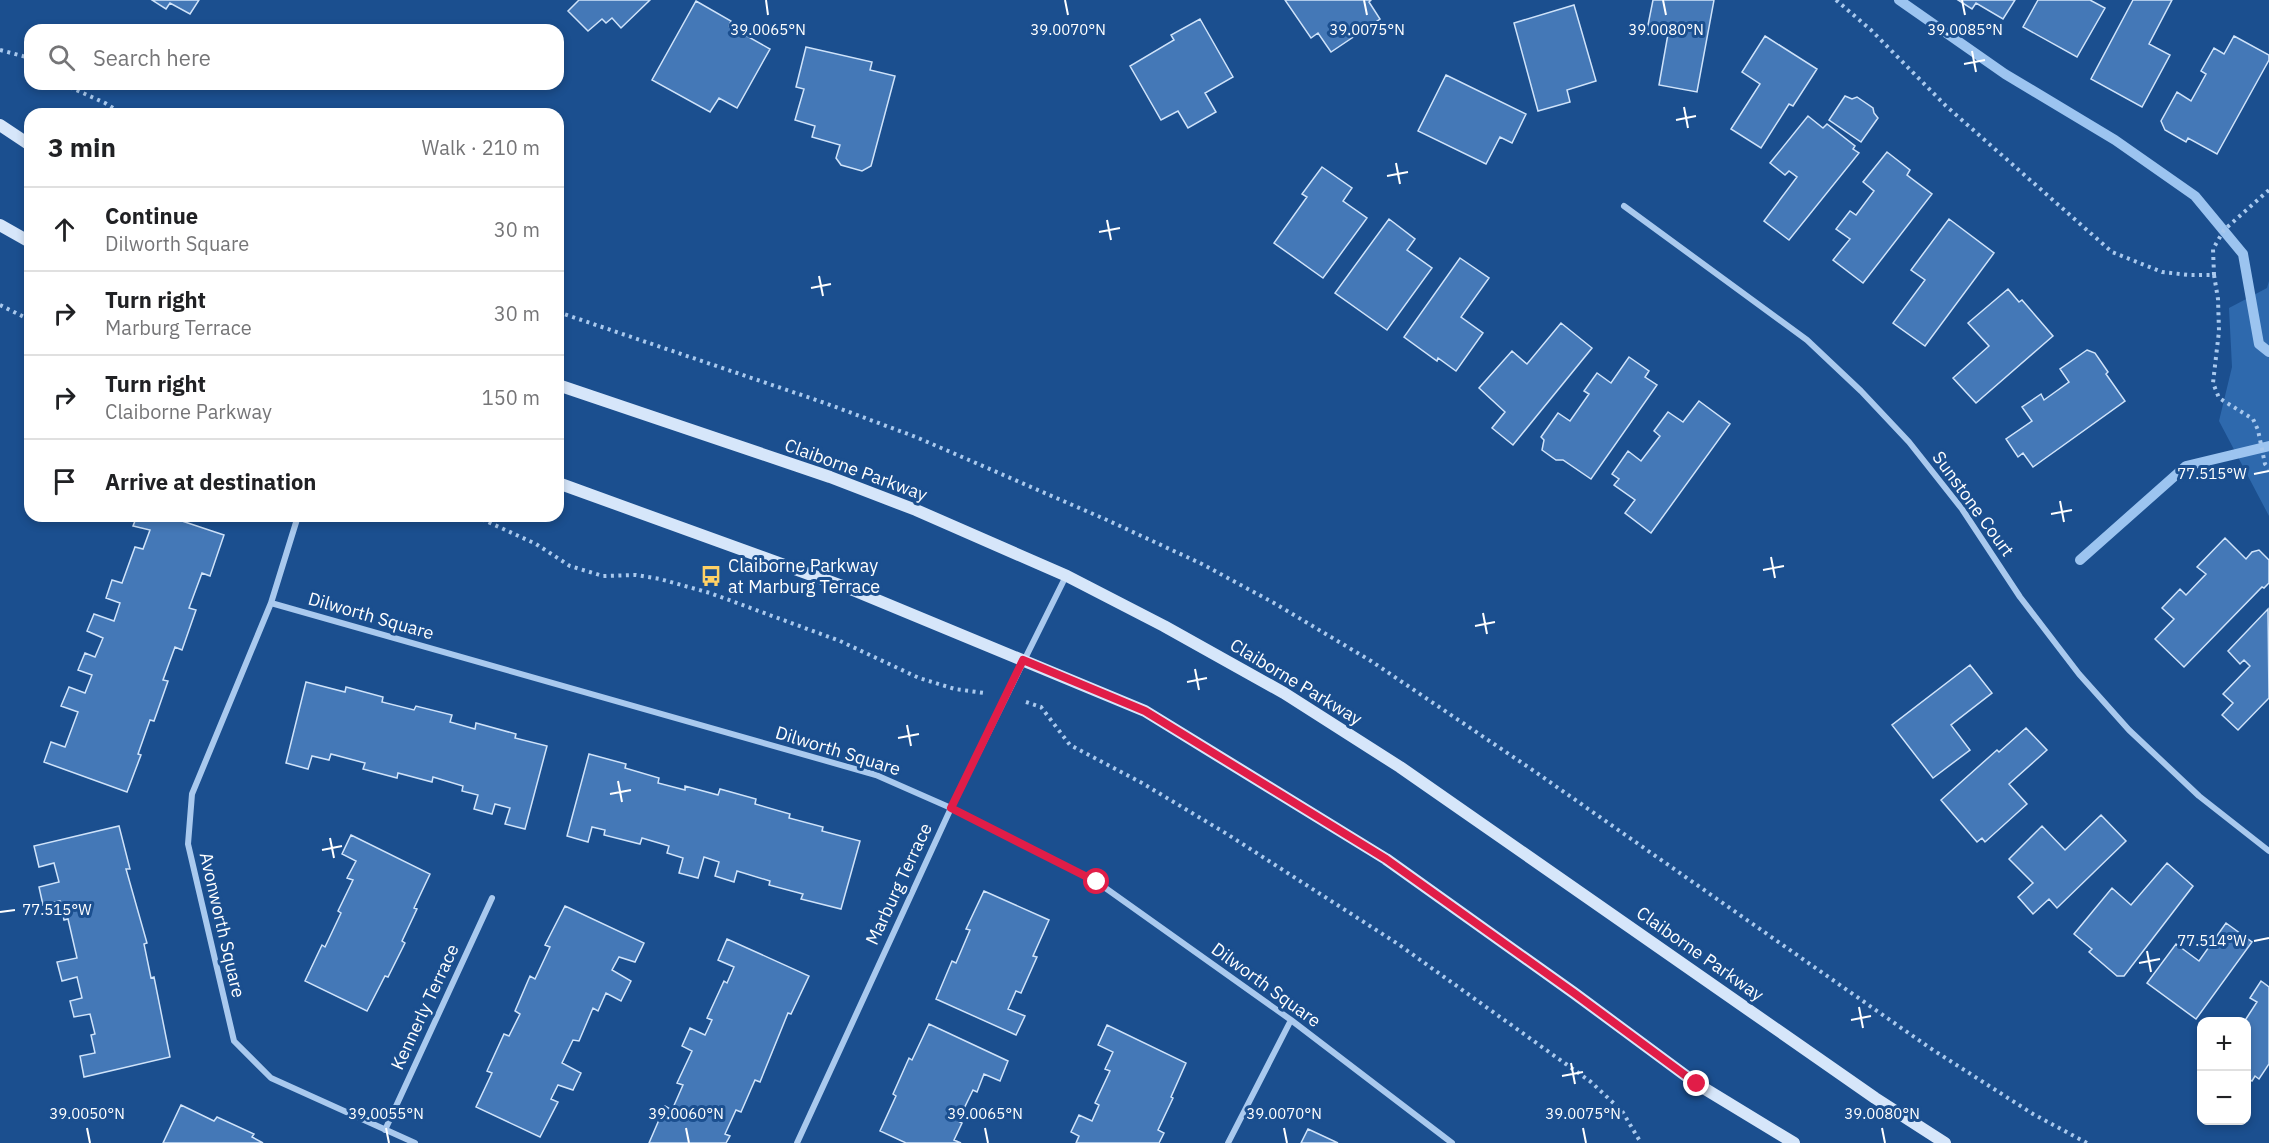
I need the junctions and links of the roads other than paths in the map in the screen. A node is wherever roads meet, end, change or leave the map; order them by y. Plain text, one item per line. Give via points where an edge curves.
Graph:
1 (0, 125) edge
2 (24, 141) edge
3 (1623, 206) dead end
4 (0, 225) edge
5 (24, 239) edge
6 (564, 387) edge
7 (564, 485) edge
8 (296, 522) edge
9 (1066, 576) junction
10 (271, 603) junction
11 (1023, 660) junction
12 (951, 808) junction
13 (2269, 851) edge
14 (492, 898) dead end
15 (1291, 1020) junction
16 (385, 1130) junction
17 (415, 1143) edge
18 (797, 1143) edge
19 (1228, 1143) edge
20 (1452, 1143) edge
21 (1794, 1143) edge
22 (1944, 1143) edge

1 - 2 main road
3 - 13 street, Sunstone Court via 1807,340 1861,392 1916,450 1962,509 2020,597 2079,674 2129,730 2199,796
4 - 5 main road
6 - 9 main road, Claiborne Parkway via 830,477
7 - 11 main road via 853,590
8 - 10 street, Avonworth Square
9 - 11 street, Marburg Terrace
9 - 22 main road, Claiborne Parkway via 1284,693 1400,767
10 - 12 street, Dilworth Square via 876,775
10 - 16 street, Avonworth Square via 192,794 188,844 234,1041 271,1078
11 - 12 street, Marburg Terrace
11 - 21 main road via 1145,711 1386,859 1697,1084
12 - 15 street, Dilworth Square via 1097,882
12 - 18 street, Marburg Terrace
14 - 16 street, Kennerly Terrace
15 - 19 street
15 - 20 street, Dilworth Square
16 - 17 street, Avonworth Square

